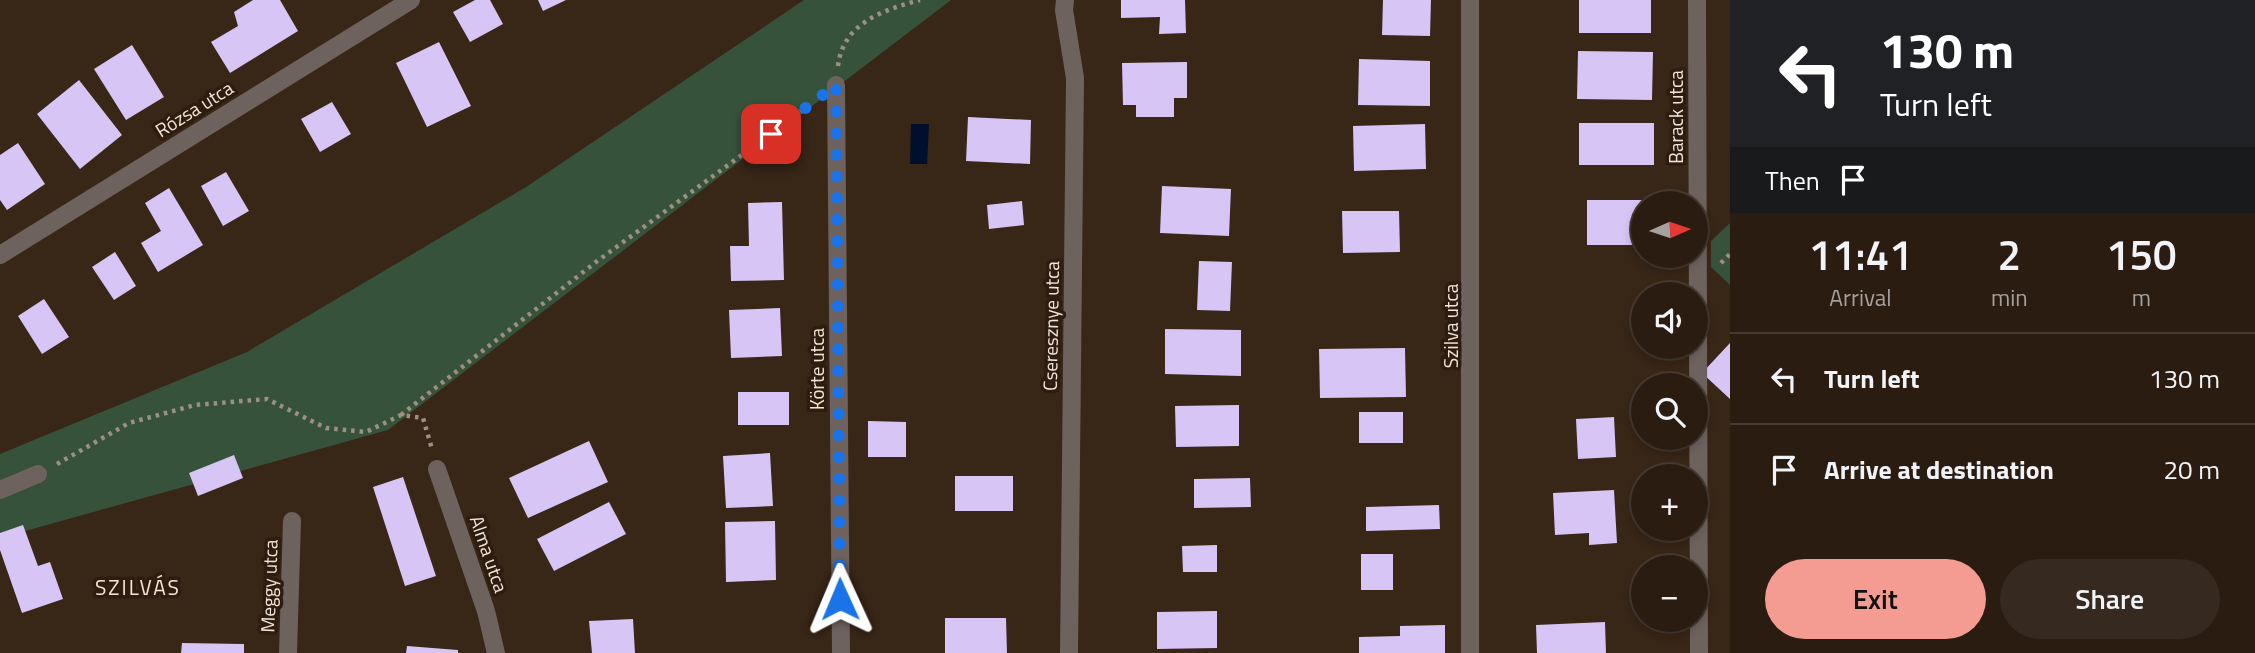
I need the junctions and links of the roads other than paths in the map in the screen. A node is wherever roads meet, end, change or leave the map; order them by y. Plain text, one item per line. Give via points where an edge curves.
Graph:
1 (411, 0) edge
2 (1065, 0) edge
3 (1470, 0) edge
4 (1697, 0) edge
5 (382, 7) edge
6 (836, 85) road end
7 (0, 255) edge
8 (438, 469) road end
9 (38, 474) road end
10 (0, 490) edge
11 (292, 521) dead end
12 (288, 653) edge
13 (496, 653) edge
14 (841, 653) edge
15 (1069, 653) edge
16 (1470, 653) edge
17 (1699, 653) edge

1 - 5 street, Rózsa utca
2 - 15 street, Cseresznye utca via 1075,78
3 - 16 street, Szilva utca
4 - 17 street, Barack utca
5 - 7 street, Rózsa utca
6 - 14 street, Körte utca
8 - 13 street, Alma utca
9 - 10 street
11 - 12 street, Meggy utca

